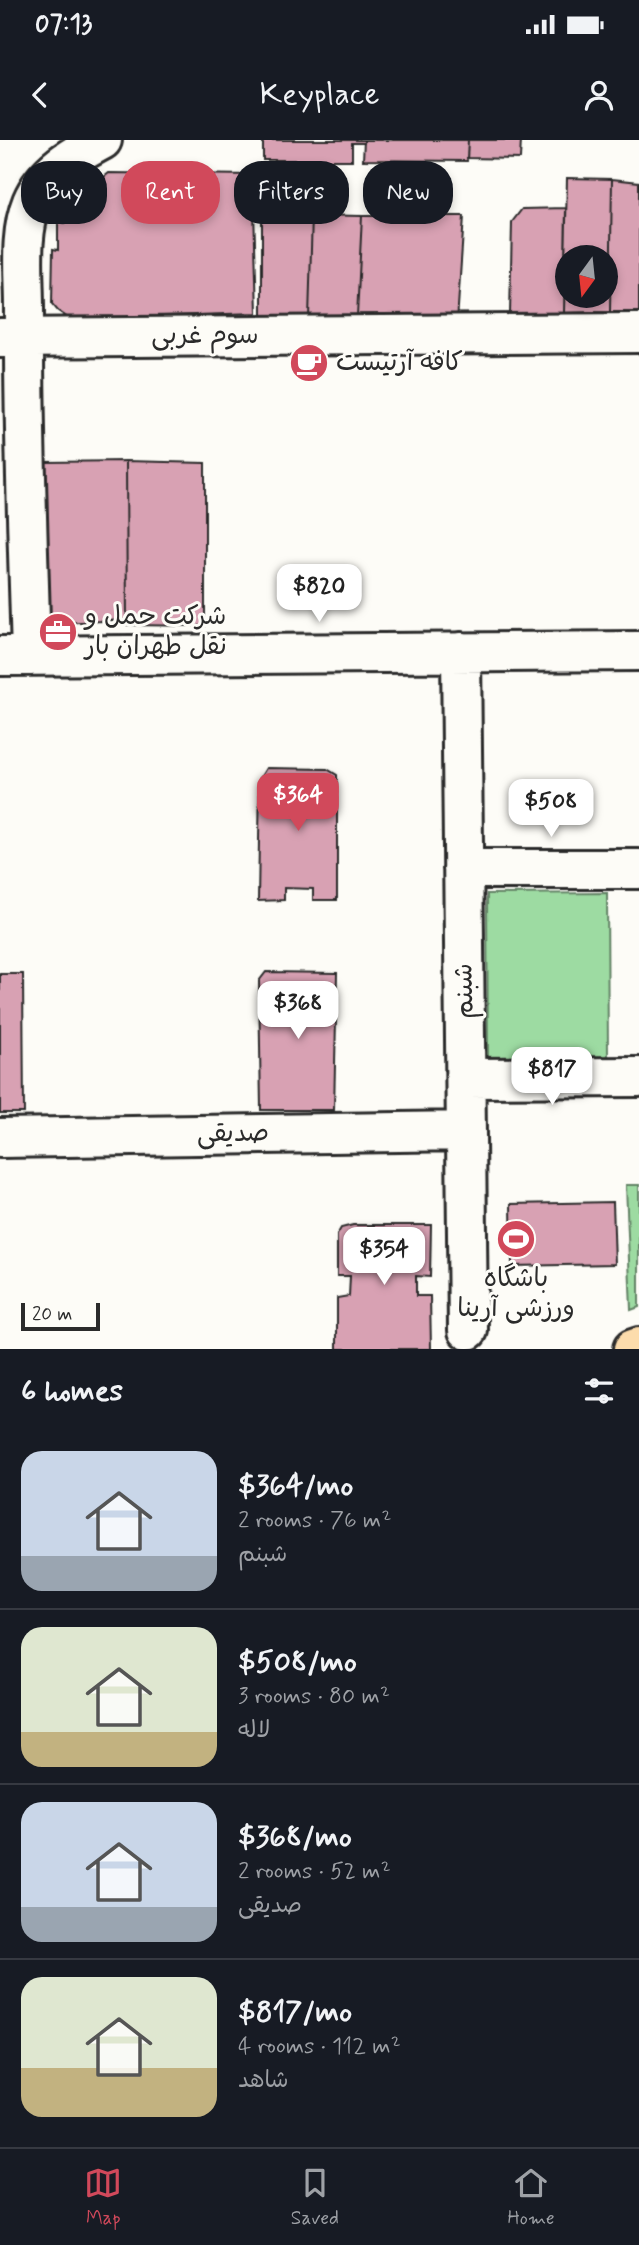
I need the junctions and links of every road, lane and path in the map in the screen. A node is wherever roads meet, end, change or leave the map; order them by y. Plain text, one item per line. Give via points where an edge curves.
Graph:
1 (102, 140) edge
2 (639, 333) edge
3 (12, 338) edge
4 (639, 651) edge
5 (461, 652) junction
6 (15, 656) edge
7 (463, 869) junction
8 (639, 869) edge
9 (639, 1077) edge
10 (466, 1078) junction
11 (466, 1131) junction
12 (0, 1138) edge
13 (468, 1330) dead end
14 (639, 1347) edge
15 (633, 1349) edge

1 - 3 street via 62,164 33,201 25,224
2 - 3 street, سوم غربی
3 - 6 street
4 - 5 street
5 - 6 street
5 - 7 street, شبنم
7 - 8 street
7 - 10 street, شبنم
9 - 10 street
10 - 11 street, شبنم
11 - 12 street, صدیقی
11 - 13 street, شبنم
14 - 15 highway

